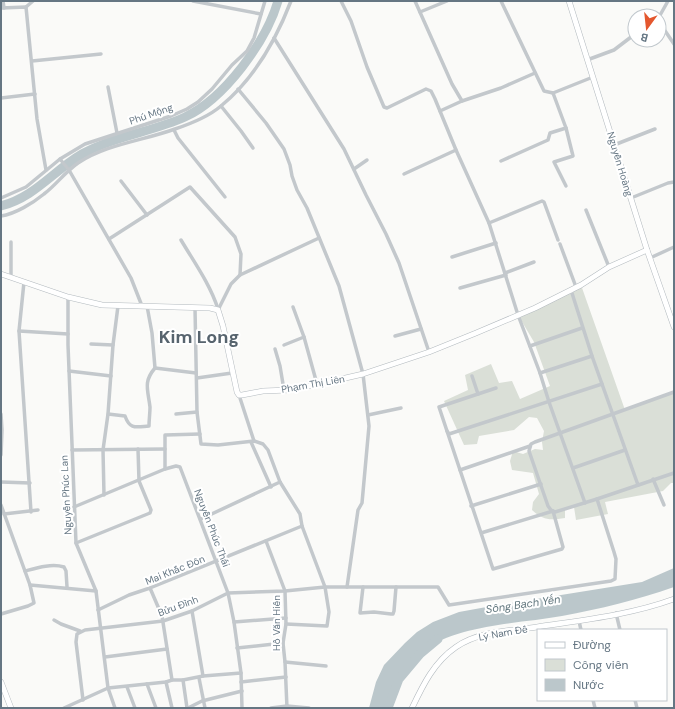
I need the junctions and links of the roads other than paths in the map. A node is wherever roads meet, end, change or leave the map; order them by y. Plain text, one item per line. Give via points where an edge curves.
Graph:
1 (4, 1) edge
2 (33, 1) edge
3 (193, 1) edge
4 (266, 1) edge
5 (291, 1) edge
6 (341, 1) edge
7 (415, 1) edge
8 (447, 1) edge
9 (501, 1) edge
10 (569, 1) edge
11 (26, 7) junction
12 (2, 8) edge
13 (420, 12) junction
14 (261, 14) junction
15 (667, 34) edge
16 (274, 38) junction
17 (627, 40) edge
18 (674, 44) edge
19 (101, 54) dead end
20 (588, 60) junction
21 (32, 61) junction
22 (535, 73) junction
23 (593, 77) junction
24 (108, 87) dead end
25 (238, 89) junction
26 (553, 92) junction
27 (35, 94) junction
28 (1, 98) edge
29 (462, 101) junction
30 (221, 106) junction
31 (440, 111) junction
32 (566, 128) junction
33 (655, 129) dead end
34 (174, 130) junction
35 (117, 133) junction
36 (614, 145) junction
37 (253, 148) dead end
38 (456, 150) junction
39 (367, 160) dead end
40 (61, 161) junction
41 (501, 161) dead end
42 (68, 169) junction
43 (354, 169) junction
44 (46, 170) junction
45 (404, 174) dead end
46 (121, 182) dead end
47 (674, 182) edge
48 (566, 186) dead end
49 (1, 197) edge
50 (225, 197) dead end
51 (631, 198) junction
52 (586, 210) dead end
53 (147, 215) junction
54 (1, 216) edge
55 (489, 223) junction
56 (319, 238) junction
57 (109, 240) junction
58 (181, 240) dead end
59 (558, 240) dead end
60 (11, 242) dead end
61 (496, 243) junction
62 (560, 244) dead end
63 (674, 247) edge
64 (647, 250) junction
65 (452, 257) dead end
66 (650, 258) junction
67 (534, 262) dead end
68 (609, 267) junction
69 (1, 274) edge
70 (505, 274) junction
71 (240, 275) junction
72 (12, 277) junction
73 (24, 282) junction
74 (460, 288) dead end
75 (573, 289) junction
76 (68, 297) junction
77 (118, 306) junction
78 (144, 306) junction
79 (293, 307) dead end
80 (195, 308) junction
81 (218, 310) junction
82 (518, 315) junction
83 (672, 318) edge
84 (674, 327) edge
85 (582, 328) junction
86 (421, 329) junction
87 (19, 331) junction
88 (68, 334) junction
89 (394, 336) dead end
90 (304, 337) junction
91 (91, 344) dead end
92 (113, 345) junction
93 (284, 345) dead end
94 (530, 346) junction
95 (275, 349) dead end
96 (429, 352) junction
97 (592, 356) junction
98 (155, 368) junction
99 (69, 371) junction
100 (196, 373) junction
101 (232, 373) junction
102 (540, 373) junction
103 (363, 374) junction
104 (111, 376) junction
105 (472, 376) dead end
106 (197, 378) junction
107 (317, 384) junction
108 (602, 384) junction
109 (496, 388) dead end
110 (284, 390) junction
111 (674, 392) edge
112 (239, 394) junction
113 (478, 394) junction
114 (549, 402) junction
115 (401, 408) dead end
116 (198, 412) junction
117 (613, 413) junction
118 (1, 414) edge
119 (108, 414) junction
120 (176, 414) dead end
121 (368, 415) junction
122 (447, 432) junction
123 (560, 433) junction
124 (200, 434) junction
125 (252, 442) junction
126 (530, 446) junction
127 (138, 449) junction
128 (165, 449) junction
129 (72, 450) junction
130 (103, 450) junction
131 (625, 450) junction
132 (1, 455) edge
133 (573, 468) junction
134 (165, 469) junction
135 (460, 470) junction
136 (674, 473) edge
137 (653, 479) junction
138 (139, 481) junction
139 (1, 482) edge
140 (280, 482) junction
141 (30, 483) junction
142 (540, 484) junction
143 (638, 485) junction
144 (271, 487) junction
145 (104, 495) junction
146 (598, 500) junction
147 (585, 503) junction
148 (664, 505) dead end
149 (1, 506) edge
150 (472, 506) junction
151 (74, 508) junction
152 (38, 510) dead end
153 (553, 511) junction
154 (31, 512) junction
155 (4, 514) junction
156 (201, 519) junction
157 (302, 526) junction
158 (481, 533) junction
159 (266, 541) junction
160 (76, 544) junction
161 (217, 562) junction
162 (25, 571) junction
163 (30, 585) junction
164 (347, 586) junction
165 (325, 587) junction
166 (363, 587) junction
167 (396, 587) junction
168 (67, 588) junction
169 (150, 588) junction
170 (96, 591) junction
171 (284, 591) junction
172 (228, 593) junction
173 (674, 599) edge
174 (98, 610) junction
175 (192, 611) junction
176 (616, 613) junction
177 (1, 614) edge
178 (286, 618) junction
179 (54, 620) dead end
180 (163, 621) junction
181 (579, 621) junction
182 (234, 622) junction
183 (286, 624) junction
184 (101, 629) junction
185 (581, 629) edge
186 (620, 629) edge
187 (80, 631) junction
188 (283, 643) junction
189 (237, 648) junction
190 (167, 650) junction
191 (105, 657) junction
192 (285, 662) junction
193 (326, 666) dead end
194 (241, 673) junction
195 (203, 676) junction
196 (286, 677) junction
197 (199, 678) junction
198 (172, 680) junction
199 (183, 680) junction
200 (1, 682) edge
201 (166, 682) junction
202 (241, 682) junction
203 (147, 684) junction
204 (127, 686) junction
205 (108, 688) junction
206 (242, 692) junction
207 (82, 700) junction
208 (202, 701) junction
209 (287, 707) edge
210 (11, 708) edge
211 (64, 708) edge
212 (115, 708) edge
213 (135, 708) edge
214 (156, 708) edge
215 (172, 708) edge
216 (188, 708) edge
217 (204, 708) edge
218 (242, 708) edge
219 (271, 708) edge
220 (309, 708) edge
221 (412, 708) edge

1 - 12 street
2 - 11 street
3 - 14 street
4 - 14 street, Phú Mộng
5 - 16 street
6 - 31 street via 351,20 382,105 387,108 426,89 431,91
7 - 13 street
8 - 13 street
9 - 22 street
10 - 20 street, Nguyễn Hoàng
11 - 12 street
11 - 21 street
13 - 29 street
14 - 35 street, Phú Mộng via 247,51 198,102 171,116
15 - 18 street
16 - 25 street via 253,72
16 - 43 street
17 - 20 street via 614,50
19 - 21 street
20 - 23 street, Nguyễn Hoàng
21 - 27 street
22 - 26 street via 544,91
22 - 29 street
23 - 26 street
23 - 36 street, Nguyễn Hoàng
24 - 35 street
25 - 30 street
25 - 56 street via 284,149 297,190
26 - 32 street
27 - 28 street
27 - 44 street
29 - 31 street
30 - 34 street
30 - 37 street
31 - 38 street
32 - 41 street via 550,133 548,140
32 - 48 street via 573,156 554,162
33 - 36 street
34 - 42 street via 97,153
34 - 50 street
35 - 40 street, Phú Mộng via 85,144
36 - 51 street, Nguyễn Hoàng
38 - 45 street
38 - 55 street
39 - 43 street
40 - 42 street
40 - 44 street, Phú Mộng
42 - 54 street via 44,194 26,206
42 - 57 street
43 - 86 street via 392,248
44 - 49 street, Phú Mộng via 26,188
46 - 53 street
47 - 51 street via 668,182
51 - 64 street, Nguyễn Hoàng
52 - 68 street
53 - 57 street
53 - 71 street via 190,187 235,237 241,254
55 - 59 street via 542,201
55 - 61 street
56 - 71 street
56 - 103 street via 339,286
57 - 78 street
58 - 81 street via 202,273
60 - 72 street
61 - 65 street
61 - 70 street
62 - 75 street
63 - 66 street
64 - 66 street, Nguyễn Hoàng
64 - 68 street, Phạm Thị Liên
66 - 83 street, Nguyễn Hoàng
67 - 70 street
68 - 75 street, Phạm Thị Liên
69 - 72 street
70 - 74 street
70 - 82 street
71 - 81 street via 231,284
72 - 73 street
73 - 76 street
73 - 87 street
75 - 82 street, Phạm Thị Liên
75 - 85 street
76 - 77 street
76 - 88 street, Nguyễn Phúc Lan
77 - 78 street
77 - 92 street
78 - 80 street
78 - 98 street via 152,334
79 - 90 street
80 - 81 street
80 - 100 street
81 - 101 street via 224,326
82 - 94 street
82 - 96 street, Phạm Thị Liên
83 - 84 street, Nguyễn Hoàng
85 - 94 street
85 - 97 street
86 - 89 street
86 - 96 street
87 - 88 street
87 - 141 street
88 - 99 street, Nguyễn Phúc Lan
90 - 93 street
90 - 107 street
91 - 92 street
92 - 104 street
94 - 102 street
95 - 110 street
96 - 103 street, Phạm Thị Liên
97 - 102 street
97 - 108 street
98 - 100 street
98 - 119 street via 147,380 149,426 132,427 125,416
99 - 104 street
99 - 129 street, Nguyễn Phúc Lan
100 - 106 street
101 - 106 street
101 - 112 street
102 - 114 street
103 - 107 street, Phạm Thị Liên
103 - 121 street
104 - 119 street
105 - 113 street
106 - 116 street
107 - 110 street, Phạm Thị Liên
108 - 114 street
108 - 117 street
109 - 113 street
110 - 112 street, Phạm Thị Liên
111 - 117 street
112 - 125 street
113 - 122 street via 439,407
114 - 122 street via 452,434
114 - 123 street
115 - 121 street
116 - 120 street
116 - 124 street
117 - 123 street
117 - 131 street
118 - 132 street
119 - 130 street
121 - 164 street via 364,488 362,503 358,510
122 - 135 street
123 - 126 street
123 - 133 street
124 - 125 street via 201,444
124 - 128 street via 165,435
125 - 140 street via 263,444 268,450
125 - 144 street
126 - 135 street
126 - 142 street
127 - 128 street
127 - 130 street
127 - 138 street
128 - 134 street
129 - 130 street
129 - 151 street, Nguyễn Phúc Lan
130 - 145 street
131 - 133 street
131 - 143 street
133 - 147 street
134 - 138 street
134 - 156 street, Nguyễn Phúc Thái via 180,467
135 - 150 street
136 - 137 street
137 - 143 street
137 - 148 street
138 - 145 street
138 - 160 street via 150,513
139 - 141 street
140 - 144 street
140 - 157 street via 300,514
141 - 154 street
142 - 150 street
142 - 153 street via 548,506
143 - 146 street
144 - 156 street
145 - 151 street
146 - 147 street
146 - 167 street, Bửu Đình via 616,560 615,579 599,584 449,605 438,587
147 - 153 street via 559,512
149 - 155 street
150 - 158 street
151 - 160 street, Nguyễn Phúc Lan
152 - 154 street
153 - 158 street
153 - 158 street via 563,544 562,549 493,569
154 - 155 street
155 - 162 street
156 - 161 street, Nguyễn Phúc Thái
157 - 159 street, Mai Khắc Đôn
157 - 165 street
159 - 161 street, Mai Khắc Đôn
159 - 171 street, Hồ Văn Hiến
160 - 170 street, Nguyễn Phúc Lan
161 - 169 street, Mai Khắc Đôn
161 - 172 street, Nguyễn Phúc Thái
162 - 163 street
162 - 168 street via 62,566 66,571
163 - 168 street
163 - 177 street via 34,603
164 - 165 street, Bửu Đình
164 - 166 street, Bửu Đình
165 - 171 street, Bửu Đình
165 - 183 street via 328,612 326,626
166 - 167 street, Bửu Đình
166 - 167 street via 360,613 391,614 394,611
168 - 170 street
169 - 174 street, Mai Khắc Đôn
169 - 180 street
170 - 174 street, Nguyễn Phúc Lan
171 - 172 street, Bửu Đình
171 - 178 street, Hồ Văn Hiến
172 - 175 street, Bửu Đình
172 - 182 street, Nguyễn Phúc Thái
173 - 176 street, Lý Nam Đế
174 - 184 street, Nguyễn Phúc Lan
175 - 180 street, Bửu Đình
175 - 195 street
176 - 181 street, Lý Nam Đế
176 - 186 street
178 - 182 street
178 - 183 street, Hồ Văn Hiến
179 - 187 street
180 - 184 street, Bửu Đình
180 - 190 street
181 - 185 street
181 - 221 street, Lý Nam Đế via 497,632 467,641 445,656 432,671
182 - 189 street, Nguyễn Phúc Thái
183 - 188 street, Hồ Văn Hiến
184 - 187 street, Bửu Đình
184 - 191 street, Nguyễn Phúc Lan
187 - 207 street via 76,642
188 - 189 street
188 - 192 street, Hồ Văn Hiến
189 - 194 street, Nguyễn Phúc Thái
190 - 191 street
190 - 198 street
191 - 205 street, Nguyễn Phúc Lan
192 - 193 street
192 - 196 street, Hồ Văn Hiến
194 - 195 street
194 - 202 street, Nguyễn Phúc Thái
195 - 197 street
196 - 202 street
196 - 209 street, Hồ Văn Hiến
197 - 199 street
197 - 208 street
198 - 199 street
198 - 201 street
199 - 216 street
200 - 210 street
201 - 203 street
201 - 215 street
202 - 206 street, Nguyễn Phúc Thái
203 - 204 street
203 - 214 street
204 - 205 street
204 - 213 street
205 - 207 street
205 - 212 street, Nguyễn Phúc Lan
206 - 208 street
206 - 218 street, Nguyễn Phúc Thái
207 - 211 street
208 - 216 street
208 - 217 street
209 - 219 street
209 - 220 street

